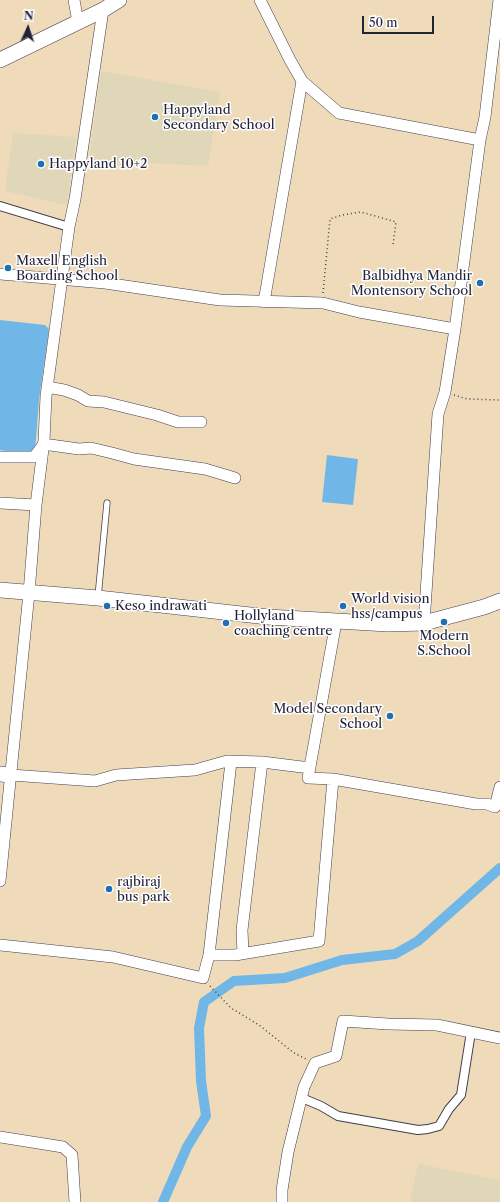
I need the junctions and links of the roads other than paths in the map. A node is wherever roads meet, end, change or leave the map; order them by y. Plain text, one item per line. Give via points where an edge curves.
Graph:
1 (74, 0) edge
2 (119, 0) edge
3 (260, 0) edge
4 (499, 0) edge
5 (103, 10) junction
6 (78, 22) junction
7 (0, 60) edge
8 (302, 80) junction
9 (480, 140) junction
10 (0, 206) edge
11 (69, 228) junction
12 (0, 274) edge
13 (62, 279) junction
14 (264, 302) junction
15 (455, 329) junction
16 (47, 387) junction
17 (201, 422) dead end
18 (43, 444) junction
19 (0, 458) edge
20 (235, 478) dead end
21 (0, 503) edge
22 (107, 503) dead end
23 (36, 505) junction
24 (0, 590) edge
25 (29, 593) junction
26 (98, 598) junction
27 (500, 601) edge
28 (336, 622) junction
29 (424, 623) junction
30 (231, 762) junction
31 (262, 762) junction
32 (310, 768) junction
33 (6, 775) edge
34 (333, 779) junction
35 (500, 787) edge
36 (498, 809) edge
37 (0, 881) edge
38 (0, 945) edge
39 (243, 954) junction
40 (209, 955) junction
41 (471, 1032) junction
42 (500, 1038) edge
43 (302, 1098) junction
44 (0, 1137) edge
45 (75, 1202) edge
46 (282, 1202) edge

1 - 6 street
2 - 5 main road
3 - 8 street
4 - 9 street
5 - 6 main road
5 - 11 street
6 - 7 main road
8 - 9 street via 339,113
8 - 14 street
9 - 15 street
10 - 11 street
11 - 13 street
12 - 13 street
13 - 14 street via 220,300
13 - 16 street
14 - 15 street via 322,303
15 - 29 street via 445,392 438,414
16 - 17 street via 64,390 88,401 104,402 178,422
16 - 18 street
18 - 19 street via 34,457
18 - 20 street via 91,448 134,459 206,469
18 - 23 street
21 - 23 street
22 - 26 lane
23 - 25 street
24 - 25 main road
25 - 26 main road
25 - 33 street
26 - 28 main road
27 - 29 main road
28 - 29 main road
28 - 32 street
30 - 31 street
30 - 33 street via 226,761 195,770 116,775 95,782
30 - 40 street
31 - 32 street
31 - 39 street via 242,930
32 - 34 street via 308,778
33 - 37 street
34 - 36 street via 486,804
34 - 39 street via 319,941
35 - 36 street
38 - 40 street via 113,957 203,978
39 - 40 street
41 - 42 street
41 - 43 street via 437,1025 343,1021 336,1056 315,1063
41 - 43 street via 461,1095 439,1126 418,1130 338,1116
43 - 46 street via 288,1152
44 - 45 street via 63,1147 72,1155

